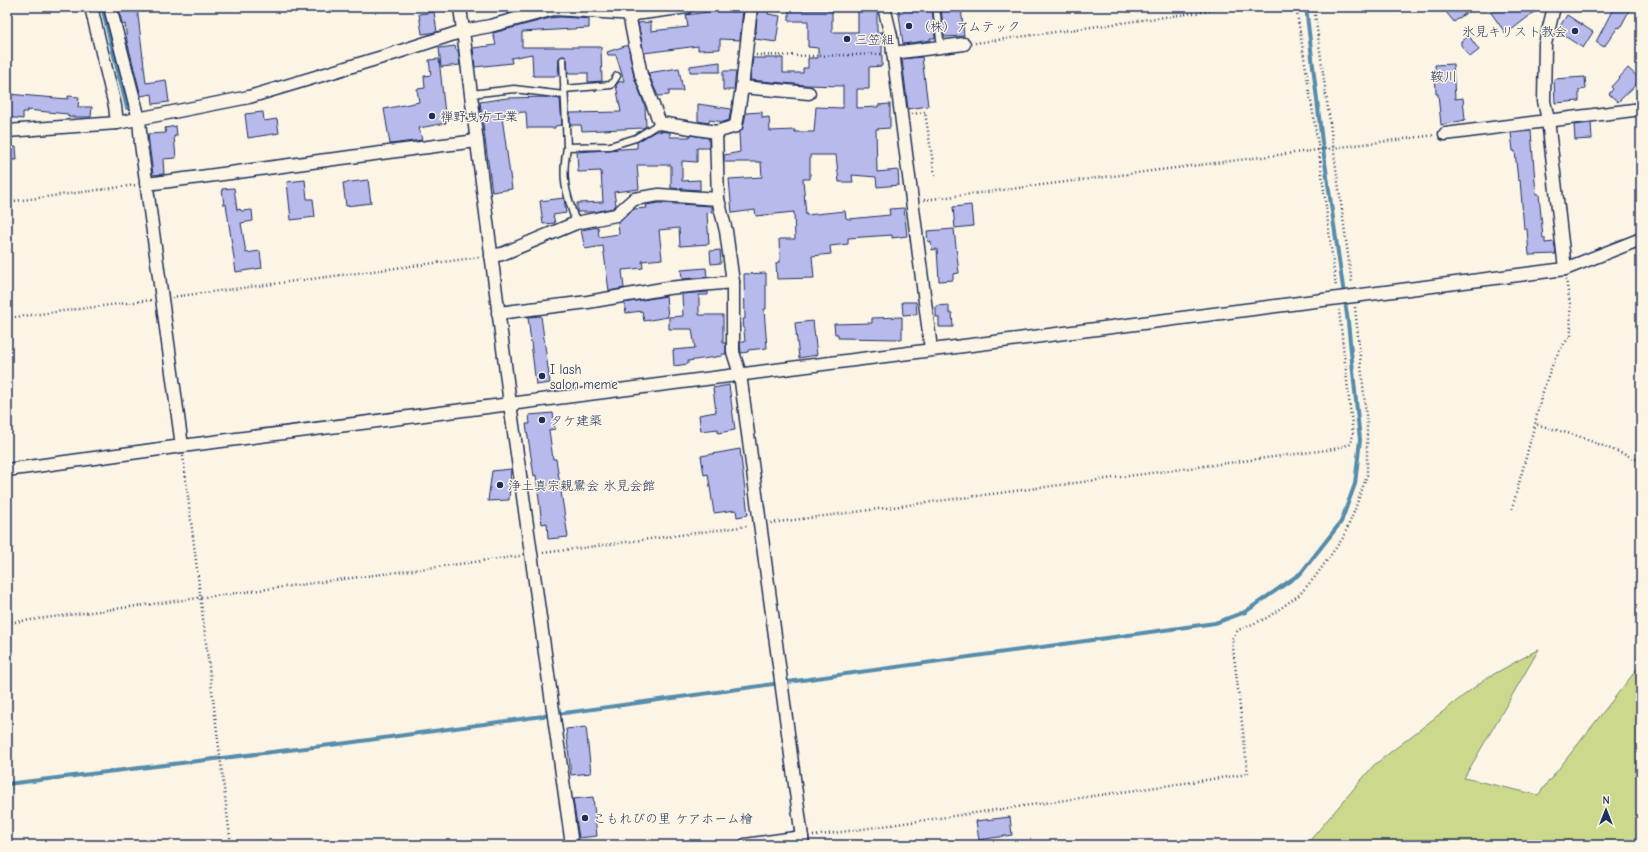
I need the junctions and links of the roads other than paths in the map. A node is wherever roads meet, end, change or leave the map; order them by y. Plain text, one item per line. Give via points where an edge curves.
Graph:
1 (91, 7) edge
2 (110, 7) edge
3 (460, 7) edge
4 (687, 7) edge
5 (751, 7) edge
6 (884, 7) edge
7 (936, 7) edge
8 (1554, 7) edge
9 (629, 14) junction
10 (463, 31) junction
11 (964, 44) road end
12 (942, 47) junction
13 (893, 53) junction
14 (564, 60) dead end
15 (617, 76) dead end
16 (742, 87) junction
17 (564, 92) junction
18 (809, 93) dead end
19 (471, 94) junction
20 (1641, 109) edge
21 (139, 120) junction
22 (1548, 120) junction
23 (117, 123) junction
24 (660, 123) junction
25 (7, 131) edge
26 (716, 132) junction
27 (1445, 134) road end
28 (477, 141) junction
29 (567, 147) junction
30 (146, 184) junction
31 (718, 199) junction
32 (576, 223) junction
33 (1641, 239) edge
34 (491, 256) junction
35 (1565, 269) junction
36 (733, 282) junction
37 (498, 313) junction
38 (930, 349) junction
39 (740, 374) junction
40 (510, 404) junction
41 (182, 446) junction
42 (7, 470) edge
43 (803, 841) edge
44 (572, 845) edge
45 (745, 845) edge

1 - 23 street
2 - 21 street
3 - 10 street
4 - 9 street
5 - 16 street
6 - 13 street
7 - 12 lane
8 - 22 street via 1544,44 1544,101
9 - 10 street via 554,9
9 - 24 street via 641,75
10 - 19 street
10 - 21 street via 249,97
11 - 12 street
12 - 13 street
13 - 38 street
14 - 17 lane
15 - 17 lane via 611,85
16 - 18 street
16 - 26 street via 736,126
17 - 19 lane via 514,89
17 - 29 lane
19 - 28 street
20 - 22 street
21 - 23 street
21 - 30 street
22 - 27 street
22 - 35 street
23 - 25 street
24 - 26 street
24 - 29 lane via 636,138 610,146
26 - 31 street
28 - 30 street via 359,154
28 - 34 street
29 - 32 lane via 564,184
30 - 41 street
31 - 32 street via 659,195 634,199 616,215
31 - 36 street via 726,231
32 - 34 street via 502,254
33 - 35 street
34 - 37 street
35 - 38 street
36 - 37 street via 668,288 588,302
36 - 39 street via 733,352
37 - 40 street
38 - 39 street
39 - 40 street
39 - 43 street
40 - 41 street
40 - 44 street
41 - 42 street
43 - 45 street

